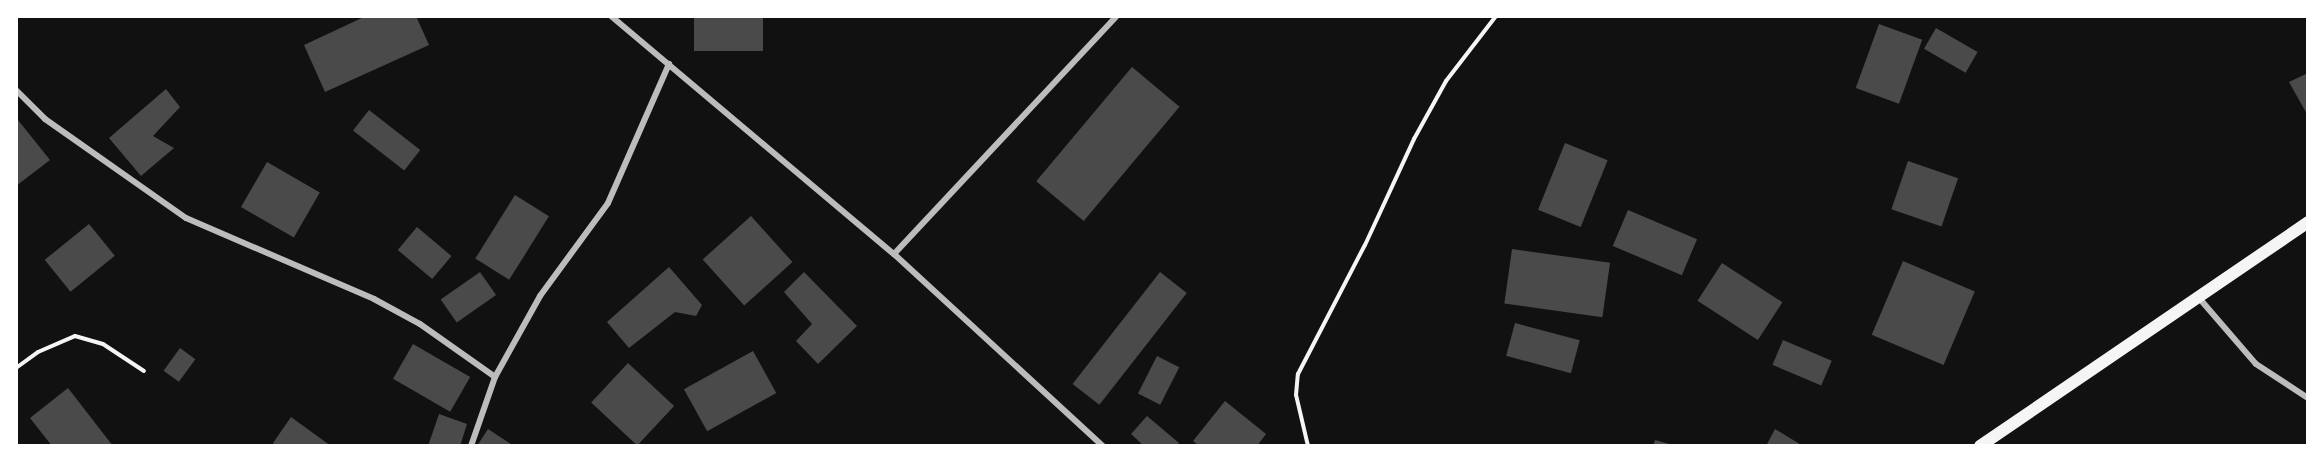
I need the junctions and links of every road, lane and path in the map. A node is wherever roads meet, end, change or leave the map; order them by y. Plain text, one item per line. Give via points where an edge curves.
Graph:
1 (610, 16) edge
2 (1117, 16) edge
3 (1496, 16) edge
4 (669, 64) junction
5 (16, 90) edge
6 (2307, 222) edge
7 (894, 254) junction
8 (2199, 298) junction
9 (16, 368) edge
10 (144, 371) dead end
11 (495, 377) junction
12 (2307, 398) edge
13 (471, 446) edge
14 (1103, 446) edge
15 (1308, 446) edge
16 (1980, 446) edge

1 - 4 street
2 - 7 street
3 - 15 path via 1446,81 1298,374 1296,394
4 - 7 street
4 - 11 street via 608,203 540,296
5 - 11 street via 45,119 177,213 214,233 383,304 420,324
6 - 8 main road
7 - 14 street
8 - 12 street via 2256,364
8 - 16 main road
9 - 10 path via 38,352 75,336 103,344
11 - 13 street

